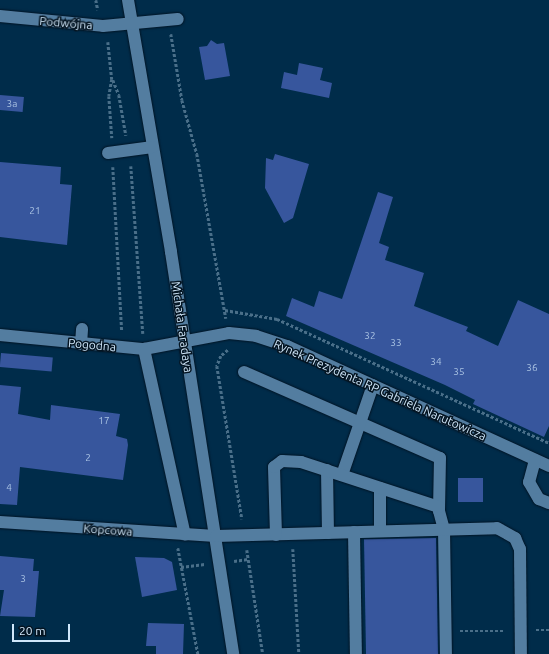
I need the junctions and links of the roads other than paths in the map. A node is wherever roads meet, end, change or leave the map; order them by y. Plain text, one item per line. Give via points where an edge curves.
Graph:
1 (128, 0) edge
2 (0, 16) edge
3 (173, 20) road end
4 (132, 24) junction
5 (153, 147) junction
6 (108, 153) dead end
7 (82, 329) dead end
8 (0, 335) edge
9 (184, 342) junction
10 (81, 344) junction
11 (144, 349) junction
12 (244, 372) dead end
13 (373, 385) junction
14 (360, 423) junction
15 (535, 460) junction
16 (549, 466) edge
17 (327, 470) junction
18 (342, 475) junction
19 (380, 488) junction
20 (549, 503) edge
21 (439, 507) junction
22 (0, 522) edge
23 (444, 530) junction
24 (380, 531) junction
25 (354, 532) junction
26 (328, 533) junction
27 (185, 535) junction
28 (276, 535) junction
29 (216, 536) junction
30 (233, 654) edge
31 (356, 654) edge
32 (446, 654) edge
33 (521, 654) edge

1 - 4 street, Michała Faradaya
2 - 4 street, Podwójna via 103,26
3 - 4 street, Podwójna
4 - 5 street, Michała Faradaya
5 - 6 street
5 - 9 street, Michała Faradaya
7 - 10 street
8 - 10 street, Pogodna
9 - 11 street, Pogodna
9 - 13 street, Rynek Prezydenta RP Gabriela Narutowicza via 229,333 256,336 286,346
9 - 29 street, Michała Faradaya
10 - 11 street, Pogodna
11 - 27 street
12 - 14 street
13 - 14 street
13 - 15 street, Rynek Prezydenta RP Gabriela Narutowicza
14 - 18 street
14 - 21 street via 440,458
15 - 16 street, Rynek Prezydenta RP Gabriela Narutowicza
15 - 20 street via 529,474 530,486 539,498
17 - 18 street
17 - 26 street
17 - 28 street via 301,462 277,463 274,472
18 - 19 street
19 - 21 street
19 - 24 street
21 - 23 street
22 - 27 street, Kopcowa
23 - 24 street, Kopcowa
23 - 32 street
23 - 33 street, Kopcowa via 497,528 515,538 520,549
24 - 25 street, Kopcowa
25 - 26 street, Kopcowa
25 - 31 street
26 - 28 street, Kopcowa
27 - 29 street, Kopcowa
28 - 29 street, Kopcowa
29 - 30 street, Michała Faradaya

